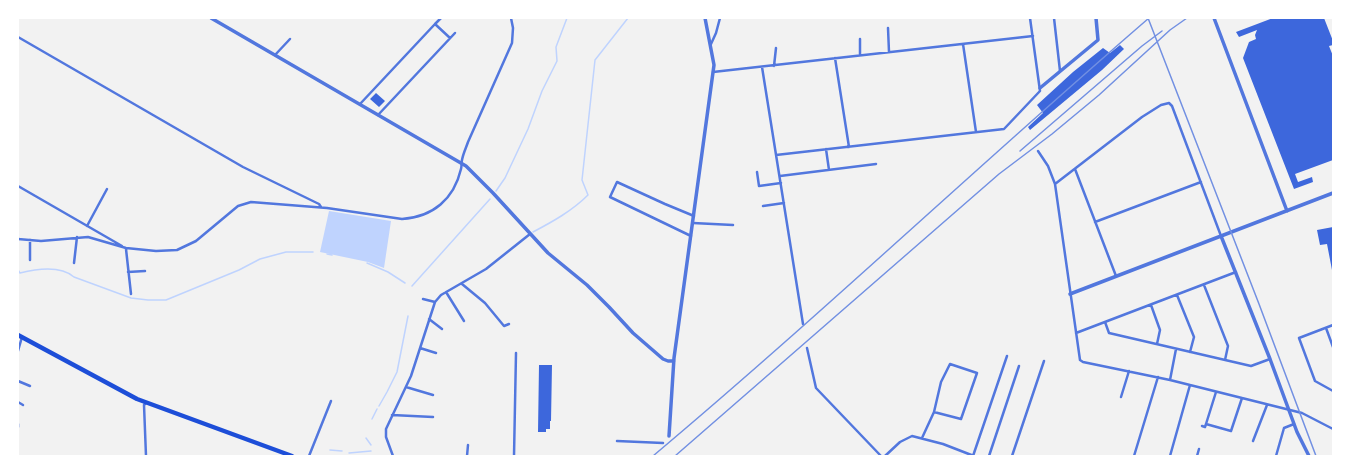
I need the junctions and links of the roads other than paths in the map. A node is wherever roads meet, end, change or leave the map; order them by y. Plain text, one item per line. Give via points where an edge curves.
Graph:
1 (211, 18) edge
2 (441, 18) edge
3 (511, 18) edge
4 (705, 18) edge
5 (720, 18) edge
6 (1030, 18) edge
7 (1054, 18) edge
8 (1096, 18) edge
9 (1214, 18) edge
10 (435, 24) junction
11 (888, 28) dead end
12 (455, 33) dead end
13 (1033, 36) junction
14 (18, 37) edge
15 (450, 38) junction
16 (290, 39) dead end
17 (860, 39) dead end
18 (711, 44) junction
19 (963, 44) junction
20 (776, 48) dead end
21 (889, 52) junction
22 (275, 55) junction
23 (860, 55) junction
24 (835, 58) junction
25 (774, 66) junction
26 (762, 67) junction
27 (1060, 71) junction
28 (713, 72) junction
29 (1040, 88) junction
30 (360, 104) junction
31 (378, 115) junction
32 (976, 132) junction
33 (849, 147) junction
34 (826, 149) junction
35 (1038, 151) dead end
36 (776, 155) junction
37 (462, 163) junction
38 (876, 164) dead end
39 (1075, 169) junction
40 (829, 170) junction
41 (757, 172) dead end
42 (780, 176) junction
43 (1201, 182) junction
44 (781, 184) junction
45 (1055, 184) junction
46 (18, 186) edge
47 (107, 189) dead end
48 (1333, 193) edge
49 (784, 203) junction
50 (762, 206) dead end
51 (322, 208) junction
52 (1287, 211) junction
53 (694, 216) junction
54 (1095, 222) junction
55 (693, 223) junction
56 (732, 225) dead end
57 (88, 226) junction
58 (530, 234) junction
59 (691, 236) junction
60 (1221, 236) junction
61 (77, 237) junction
62 (18, 239) edge
63 (30, 240) junction
64 (126, 248) junction
65 (30, 260) dead end
66 (74, 263) dead end
67 (145, 271) dead end
68 (128, 272) junction
69 (1236, 272) junction
70 (1116, 276) junction
71 (462, 284) junction
72 (1204, 285) junction
73 (446, 292) junction
74 (131, 294) dead end
75 (1070, 294) junction
76 (1177, 294) junction
77 (423, 299) dead end
78 (435, 302) junction
79 (1151, 305) junction
80 (429, 319) junction
81 (464, 321) dead end
82 (1105, 322) junction
83 (509, 324) dead end
84 (803, 324) dead end
85 (1333, 325) edge
86 (1326, 328) junction
87 (442, 329) dead end
88 (1076, 333) junction
89 (20, 336) edge
90 (1157, 344) junction
91 (1333, 347) edge
92 (420, 348) junction
93 (806, 348) dead end
94 (1176, 348) junction
95 (18, 351) edge
96 (1190, 352) junction
97 (436, 353) dead end
98 (516, 353) dead end
99 (1007, 356) dead end
100 (1270, 359) junction
101 (1225, 360) junction
102 (674, 361) junction
103 (1044, 361) dead end
104 (1019, 366) dead end
105 (1129, 371) junction
106 (1158, 377) junction
107 (1170, 380) junction
108 (18, 381) edge
109 (1190, 385) junction
110 (30, 386) dead end
111 (406, 387) junction
112 (1333, 391) edge
113 (1216, 392) junction
114 (432, 395) dead end
115 (1121, 397) dead end
116 (1242, 398) junction
117 (331, 401) dead end
118 (18, 402) edge
119 (146, 402) junction
120 (1267, 404) junction
121 (23, 405) dead end
122 (1289, 411) junction
123 (934, 412) junction
124 (392, 415) junction
125 (433, 417) dead end
126 (1206, 424) junction
127 (1294, 424) junction
128 (1202, 426) dead end
129 (1333, 429) edge
130 (669, 436) dead end
131 (922, 438) junction
132 (617, 441) dead end
133 (1254, 441) dead end
134 (663, 443) dead end
135 (468, 445) dead end
136 (1199, 449) dead end
137 (146, 456) edge
138 (292, 456) edge
139 (309, 456) edge
140 (393, 456) edge
141 (467, 456) edge
142 (514, 456) edge
143 (881, 456) edge
144 (885, 456) edge
145 (974, 456) edge
146 (989, 456) edge
147 (1012, 456) edge
148 (1134, 456) edge
149 (1170, 456) edge
150 (1197, 456) edge
151 (1276, 456) edge
152 (1309, 456) edge

1 - 22 street
2 - 10 street
3 - 37 street via 512,43 468,142
4 - 18 street
5 - 18 street
6 - 13 street
7 - 27 street
8 - 27 street via 1098,40
9 - 52 street
10 - 15 street
10 - 30 street
11 - 21 street
12 - 15 street
13 - 19 street
13 - 29 street
14 - 51 street via 243,167 319,204
15 - 31 street
16 - 22 street
17 - 23 street
18 - 28 street
19 - 21 street
19 - 32 street
20 - 25 street
21 - 23 street
22 - 30 street
23 - 24 street
24 - 25 street
24 - 33 street
25 - 26 street
26 - 28 street
26 - 36 street
27 - 29 street
28 - 53 street
29 - 32 street via 1004,129
30 - 31 street
31 - 37 street
32 - 33 street
33 - 34 street
34 - 36 street
34 - 40 street
35 - 45 street via 1048,166
36 - 42 street
37 - 51 street via 457,180 442,204 418,217 402,219
37 - 58 street
38 - 40 street
39 - 43 street via 1142,117 1169,103
39 - 45 street
39 - 54 street
40 - 42 street
41 - 44 street via 759,186
42 - 44 street
43 - 54 street
43 - 60 street
44 - 49 street
45 - 75 street
46 - 57 street
47 - 57 street
48 - 52 street
49 - 50 street
49 - 84 street
51 - 64 street via 250,202 238,206 205,234 177,250
52 - 60 street
53 - 55 street
53 - 59 street via 617,182 610,197
54 - 70 street
55 - 56 street
55 - 59 street
57 - 64 street
58 - 71 street via 486,269
58 - 102 street via 609,306 652,351 668,361
59 - 102 street
60 - 69 street
60 - 70 street
61 - 63 street
61 - 64 street via 88,237
61 - 66 street
62 - 63 street
63 - 65 street
64 - 68 street
67 - 68 street
68 - 74 street
69 - 72 street
69 - 100 street
70 - 75 street
71 - 73 street
71 - 83 street via 485,303 504,326
72 - 76 street
72 - 101 street via 1228,346
73 - 78 street
73 - 81 street
75 - 88 street
76 - 79 street
76 - 96 street via 1194,337
77 - 78 street
78 - 80 street
79 - 82 street
79 - 90 street via 1160,330
80 - 87 street
80 - 92 street
82 - 88 street
82 - 90 street via 1109,333
85 - 86 street
86 - 91 street
86 - 112 street via 1299,338 1315,381
88 - 105 street via 1080,360
89 - 95 street
89 - 119 highway
90 - 94 street
92 - 97 street
92 - 111 street
93 - 143 street via 816,388
94 - 96 street
94 - 107 street
96 - 101 street
98 - 142 street
99 - 145 street
100 - 101 street via 1252,366
100 - 122 street
102 - 130 street
103 - 147 street
104 - 146 street
105 - 106 street
105 - 115 street
106 - 107 street
106 - 148 street
107 - 109 street
108 - 110 street
109 - 113 street
109 - 149 street
111 - 114 street
111 - 124 street
113 - 116 street
113 - 126 street
116 - 120 street
116 - 126 street via 1231,431
117 - 139 street
118 - 121 street
119 - 137 street
119 - 138 highway
120 - 122 street
120 - 133 street
122 - 127 street
122 - 129 street via 1307,415
123 - 123 street via 941,382 950,364 977,373 961,419
123 - 131 street
124 - 125 street
124 - 140 street via 385,432
126 - 128 street via 1205,427
127 - 151 street via 1284,428
127 - 152 street
131 - 144 street via 907,437
131 - 145 street
132 - 134 street
135 - 141 street
136 - 150 street

